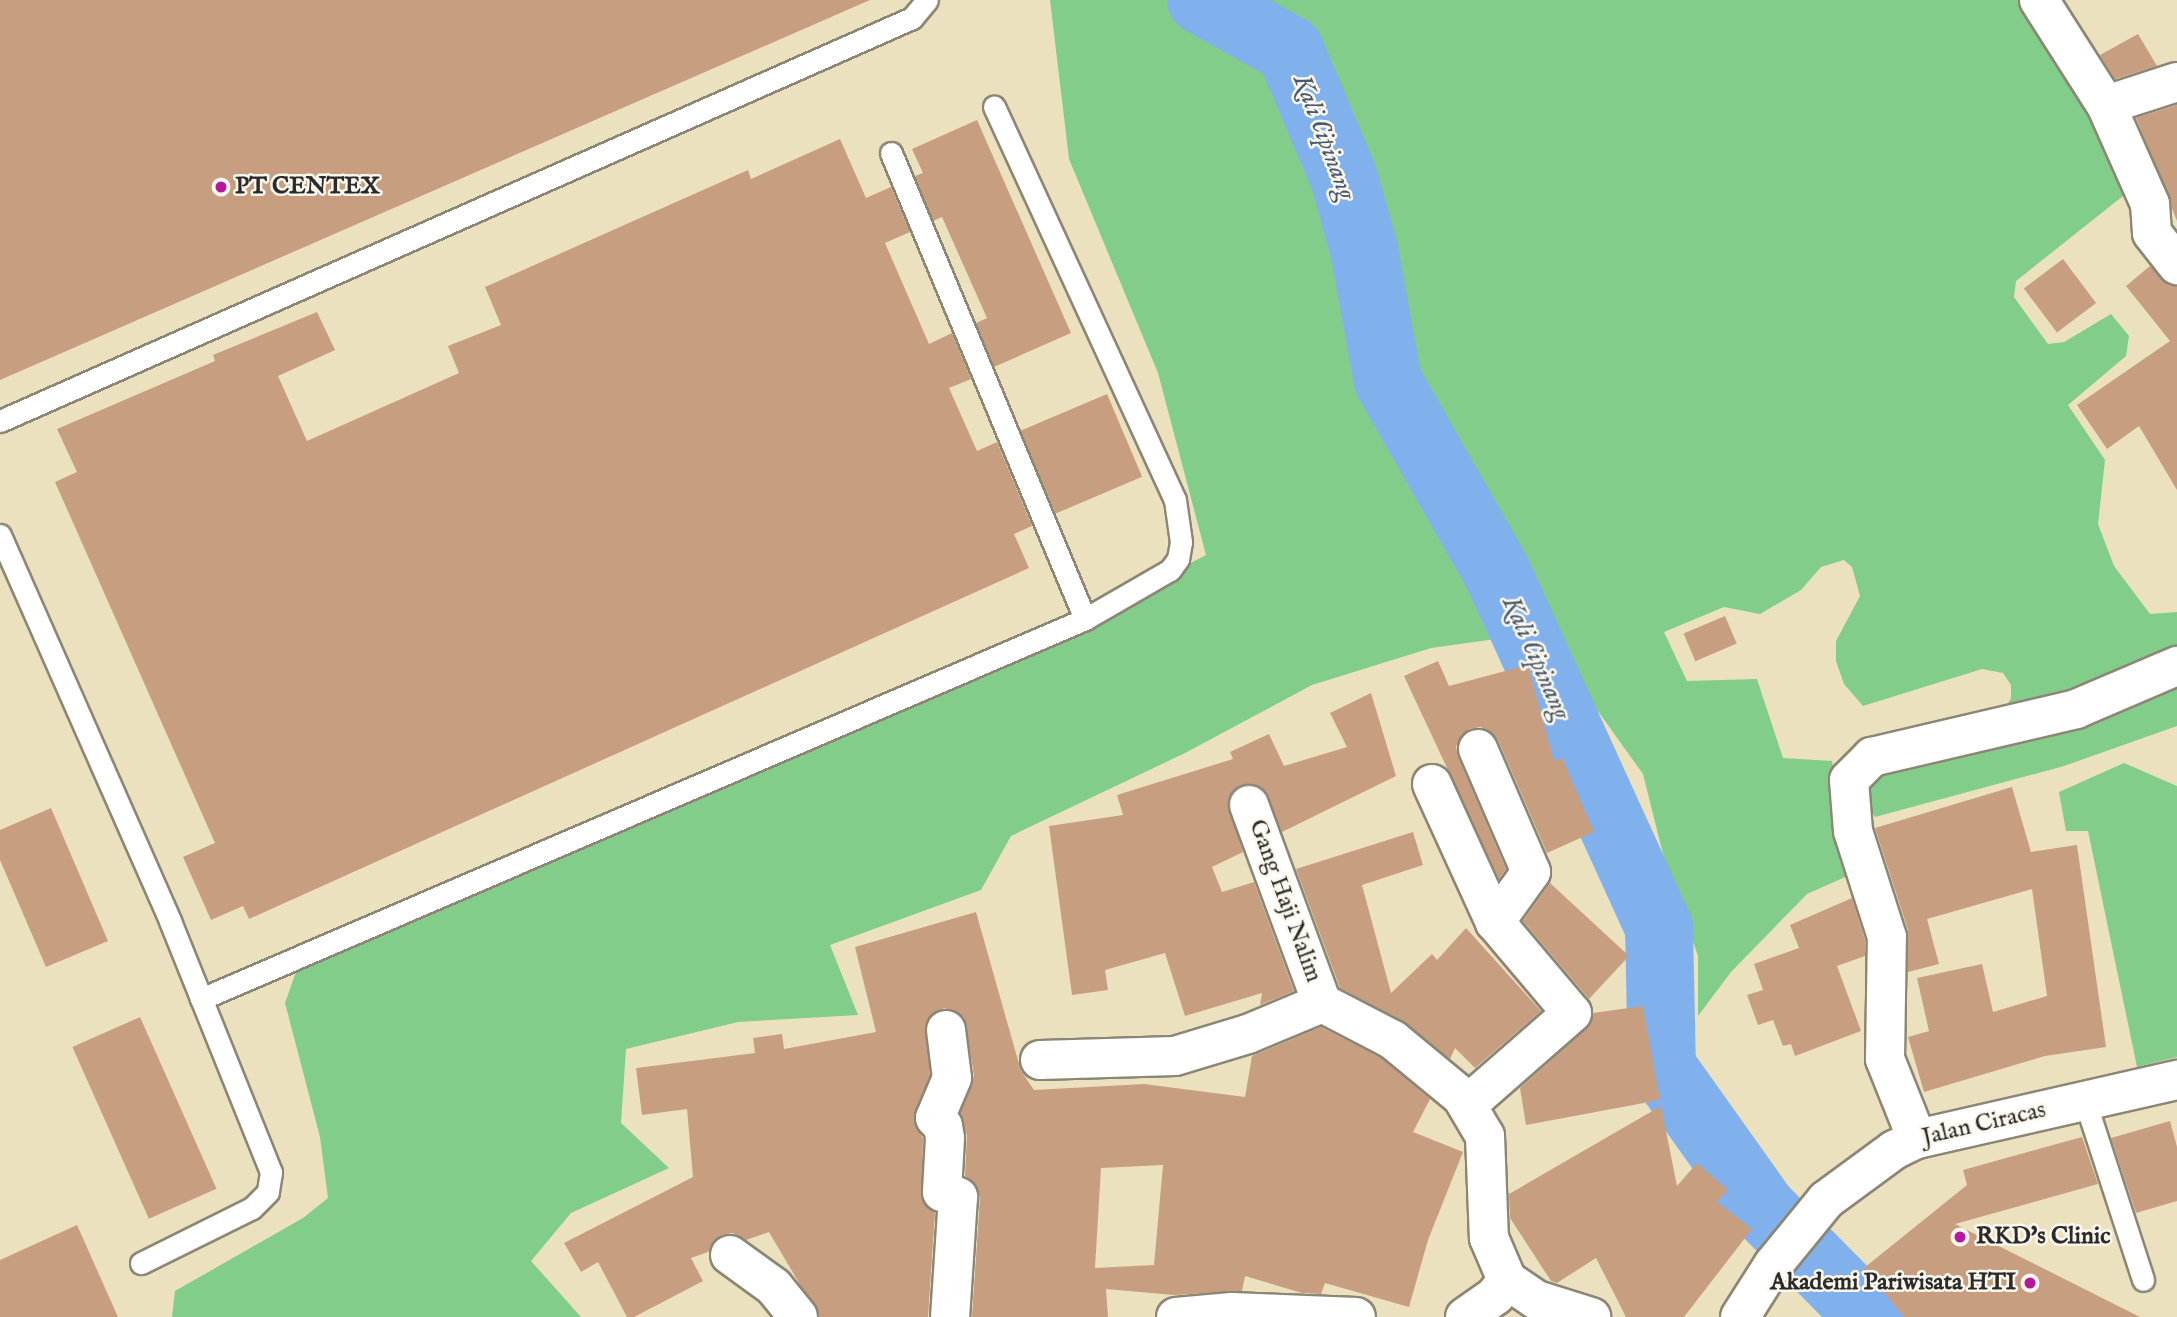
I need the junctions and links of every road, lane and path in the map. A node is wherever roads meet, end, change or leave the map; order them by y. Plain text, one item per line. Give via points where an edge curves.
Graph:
1 (927, 0) edge
2 (2039, 0) edge
3 (2177, 82) edge
4 (2106, 105) junction
5 (995, 107) dead end
6 (891, 153) dead end
7 (2177, 265) edge
8 (0, 421) edge
9 (0, 535) edge
10 (1085, 619) junction
11 (2177, 666) edge
12 (1478, 749) dead end
13 (1432, 784) dead end
14 (1249, 805) dead end
15 (1495, 922) junction
16 (201, 999) junction
17 (1322, 1003) junction
18 (946, 1030) dead end
19 (1040, 1060) dead end
20 (2177, 1080) edge
21 (2085, 1101) junction
22 (1468, 1104) junction
23 (1916, 1139) junction
24 (730, 1255) dead end
25 (141, 1263) dead end
26 (1507, 1280) junction
27 (2143, 1280) dead end
28 (798, 1317) edge
29 (950, 1317) edge
30 (1176, 1317) edge
31 (1356, 1317) edge
32 (1465, 1317) edge
33 (1591, 1317) edge
34 (1740, 1317) edge

1 - 8 lane via 912,18
2 - 4 street
3 - 4 street
4 - 7 street via 2150,204 2152,233
5 - 10 lane via 1175,500 1179,520 1178,559 1170,570
6 - 10 lane
9 - 16 lane
10 - 16 lane
11 - 23 street via 2076,709 1872,757 1849,780 1853,831 1887,937 1885,1059
12 - 15 street via 1531,872
13 - 15 street
14 - 17 street, Gang Haji Nalim
15 - 22 street via 1572,1013
16 - 25 lane via 270,1166 271,1186 237,1217
17 - 19 street via 1248,1034 1175,1056
17 - 22 street, Gang Haji Nalim via 1393,1040
18 - 29 street via 952,1078 935,1118 943,1126 945,1138 942,1192 958,1197
20 - 21 street, Jalan Ciracas
21 - 23 street, Jalan Ciracas
21 - 27 lane
22 - 26 street, Gang Haji Nalim via 1485,1136 1489,1238
23 - 34 street, Jalan Ciracas via 1875,1161 1826,1200 1773,1265
24 - 28 street via 774,1287
26 - 32 street via 1495,1296
26 - 33 street via 1549,1305
30 - 31 street via 1232,1312

